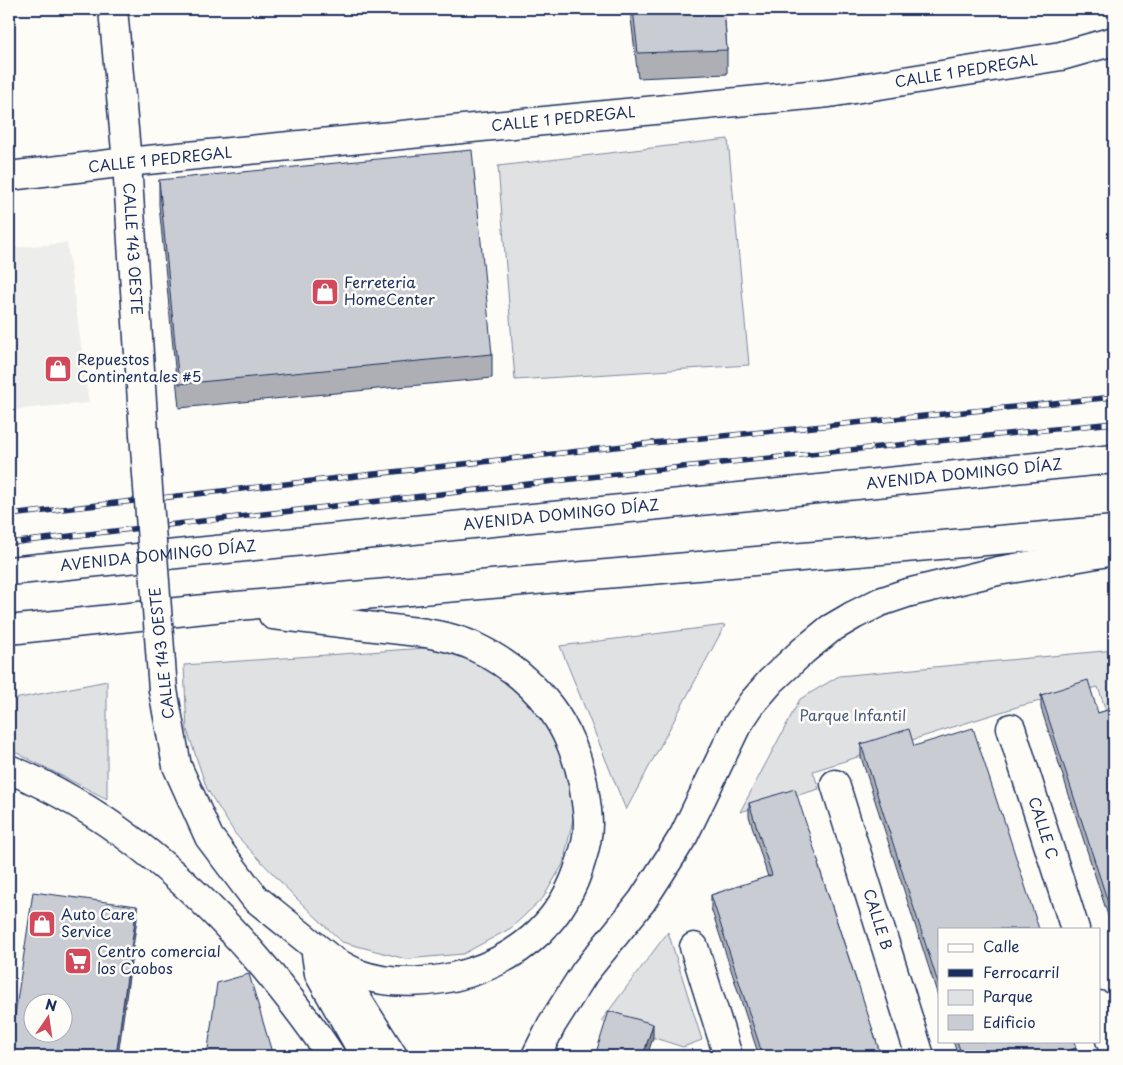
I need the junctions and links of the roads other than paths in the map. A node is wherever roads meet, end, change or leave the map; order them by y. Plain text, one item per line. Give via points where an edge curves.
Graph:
1 (113, 9) edge
2 (1114, 41) edge
3 (127, 162) junction
4 (9, 176) edge
5 (1114, 459) edge
6 (1114, 530) edge
7 (1114, 551) edge
8 (9, 571) edge
9 (214, 608) junction
10 (9, 630) edge
11 (1011, 728) dead end
12 (9, 769) edge
13 (835, 784) dead end
14 (1075, 928) edge
15 (694, 947) dead end
16 (324, 954) junction
17 (1100, 1008) edge
18 (552, 1024) junction
19 (1114, 1052) edge
20 (725, 1055) edge
21 (331, 1056) edge
22 (365, 1056) edge
23 (392, 1056) edge
24 (522, 1056) edge
25 (536, 1056) edge
26 (920, 1056) edge

1 - 3 main road, CALLE 143 OESTE
2 - 3 main road, CALLE 1 PEDREGAL via 1060,56 829,93
3 - 4 main road, CALLE 1 PEDREGAL
3 - 16 main road, CALLE 143 OESTE, bridge via 163,690 177,766 209,837 256,898
5 - 8 main road, AVENIDA DOMINGO DÍAZ
6 - 9 main road
7 - 18 main road via 998,571 906,593 854,615 803,650 752,703 736,727 684,835 666,864 642,901 585,972
9 - 10 main road
9 - 16 main road via 426,633 473,646 517,673 550,707 574,752 581,773 588,825 580,867 560,907 544,928 518,949 489,965 434,981 382,979 360,974
11 - 14 main road, CALLE C
12 - 21 main road via 100,816 195,893 280,986
13 - 26 main road, CALLE B
15 - 20 main road
16 - 22 main road via 319,974
16 - 23 main road
17 - 19 main road
18 - 24 main road
18 - 25 main road

